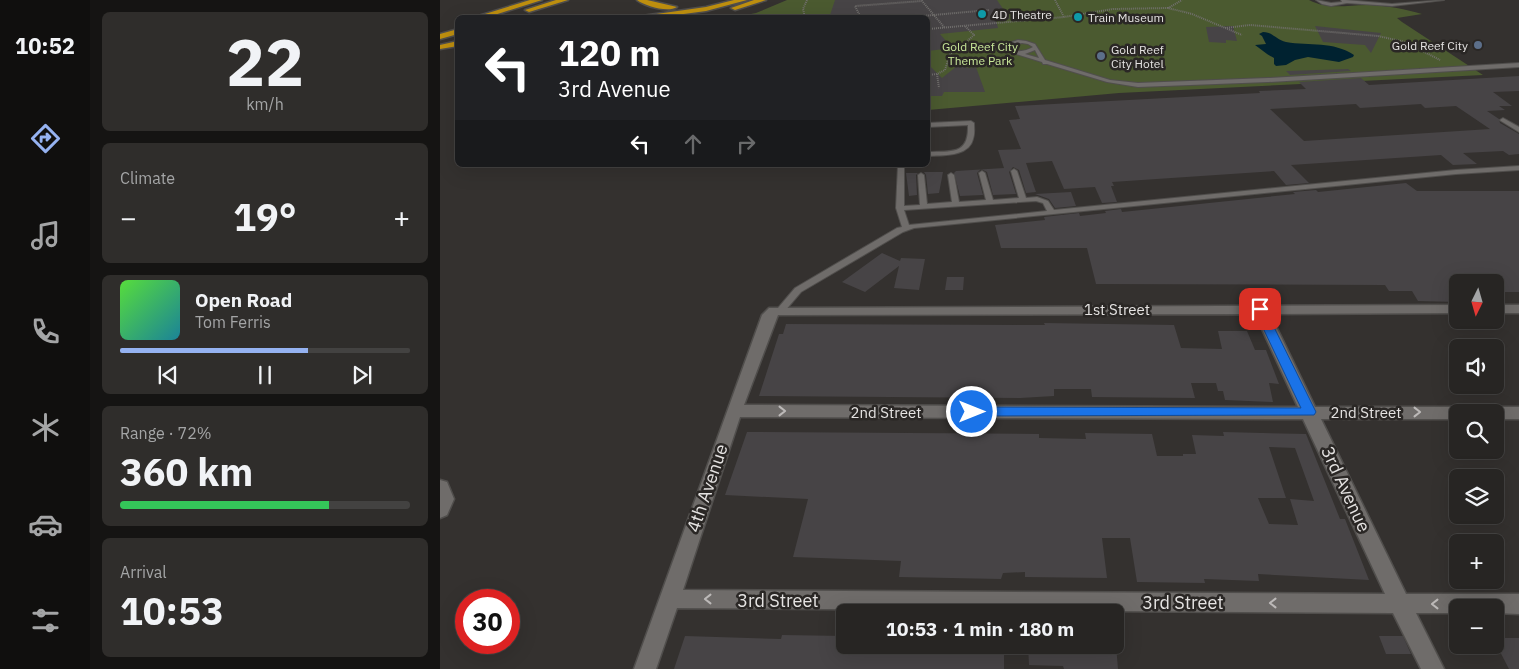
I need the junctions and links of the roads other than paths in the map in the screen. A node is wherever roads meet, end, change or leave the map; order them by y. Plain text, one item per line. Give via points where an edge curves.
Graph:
1 (538, 0) edge
2 (564, 0) edge
3 (641, 0) edge
4 (729, 0) edge
5 (743, 0) edge
6 (762, 0) edge
7 (1318, 0) edge
8 (1442, 0) edge
9 (1344, 1) edge
10 (486, 15) edge
11 (512, 15) edge
12 (656, 15) edge
13 (684, 15) edge
14 (455, 23) edge
15 (440, 28) edge
16 (455, 32) edge
17 (440, 36) edge
18 (455, 44) edge
19 (440, 47) edge
20 (1035, 48) junction
21 (1015, 52) junction
22 (1045, 63) junction
23 (1519, 65) edge
24 (1503, 120) dead end
25 (930, 125) edge
26 (1519, 130) edge
27 (930, 154) edge
28 (901, 167) edge
29 (1519, 168) edge
30 (1014, 171) dead end
31 (982, 173) dead end
32 (921, 175) dead end
33 (951, 175) dead end
34 (1023, 200) junction
35 (990, 202) junction
36 (956, 204) junction
37 (924, 206) junction
38 (900, 208) junction
39 (1052, 213) junction
40 (906, 227) junction
41 (1260, 309) junction
42 (1449, 309) edge
43 (1504, 309) edge
44 (1519, 309) edge
45 (778, 310) junction
46 (734, 411) junction
47 (1309, 412) junction
48 (1449, 412) edge
49 (1504, 413) edge
50 (1519, 413) edge
51 (440, 487) edge
52 (441, 509) edge
53 (668, 599) junction
54 (1400, 604) junction
55 (1519, 604) edge
56 (645, 669) edge
57 (1433, 669) edge

1 - 10 highway
2 - 11 highway
3 - 4 highway via 675,7
5 - 12 highway via 706,9
6 - 13 highway via 726,10
7 - 9 lane via 1340,5
8 - 9 lane via 1392,5
14 - 15 highway
16 - 17 highway
18 - 19 highway
20 - 21 lane
20 - 21 lane via 1026,42 1006,45 1007,50
20 - 22 lane
21 - 22 lane
22 - 23 lane via 1109,81 1138,85
24 - 26 lane
25 - 27 lane via 972,123 970,142 965,148
28 - 38 lane
29 - 39 lane
30 - 34 lane
31 - 35 lane
32 - 37 lane
33 - 36 lane
34 - 35 lane
34 - 39 lane via 1042,200
35 - 36 lane
36 - 37 lane
37 - 38 lane
38 - 40 lane
39 - 40 lane
40 - 45 lane via 798,290
41 - 42 street, 1st Street
41 - 45 street, 1st Street
41 - 47 street, 3rd Avenue
43 - 44 street
45 - 46 street, 4th Avenue via 769,315
46 -> 47 street, 2nd Street
46 - 53 street, 4th Avenue
47 -> 48 street, 2nd Street
47 - 54 street, 3rd Avenue
49 - 50 street
51 - 52 street via 445,499
54 -> 53 street, 3rd Street
53 - 56 street, 4th Avenue
55 -> 54 street, 3rd Street
54 - 57 street, 3rd Avenue

